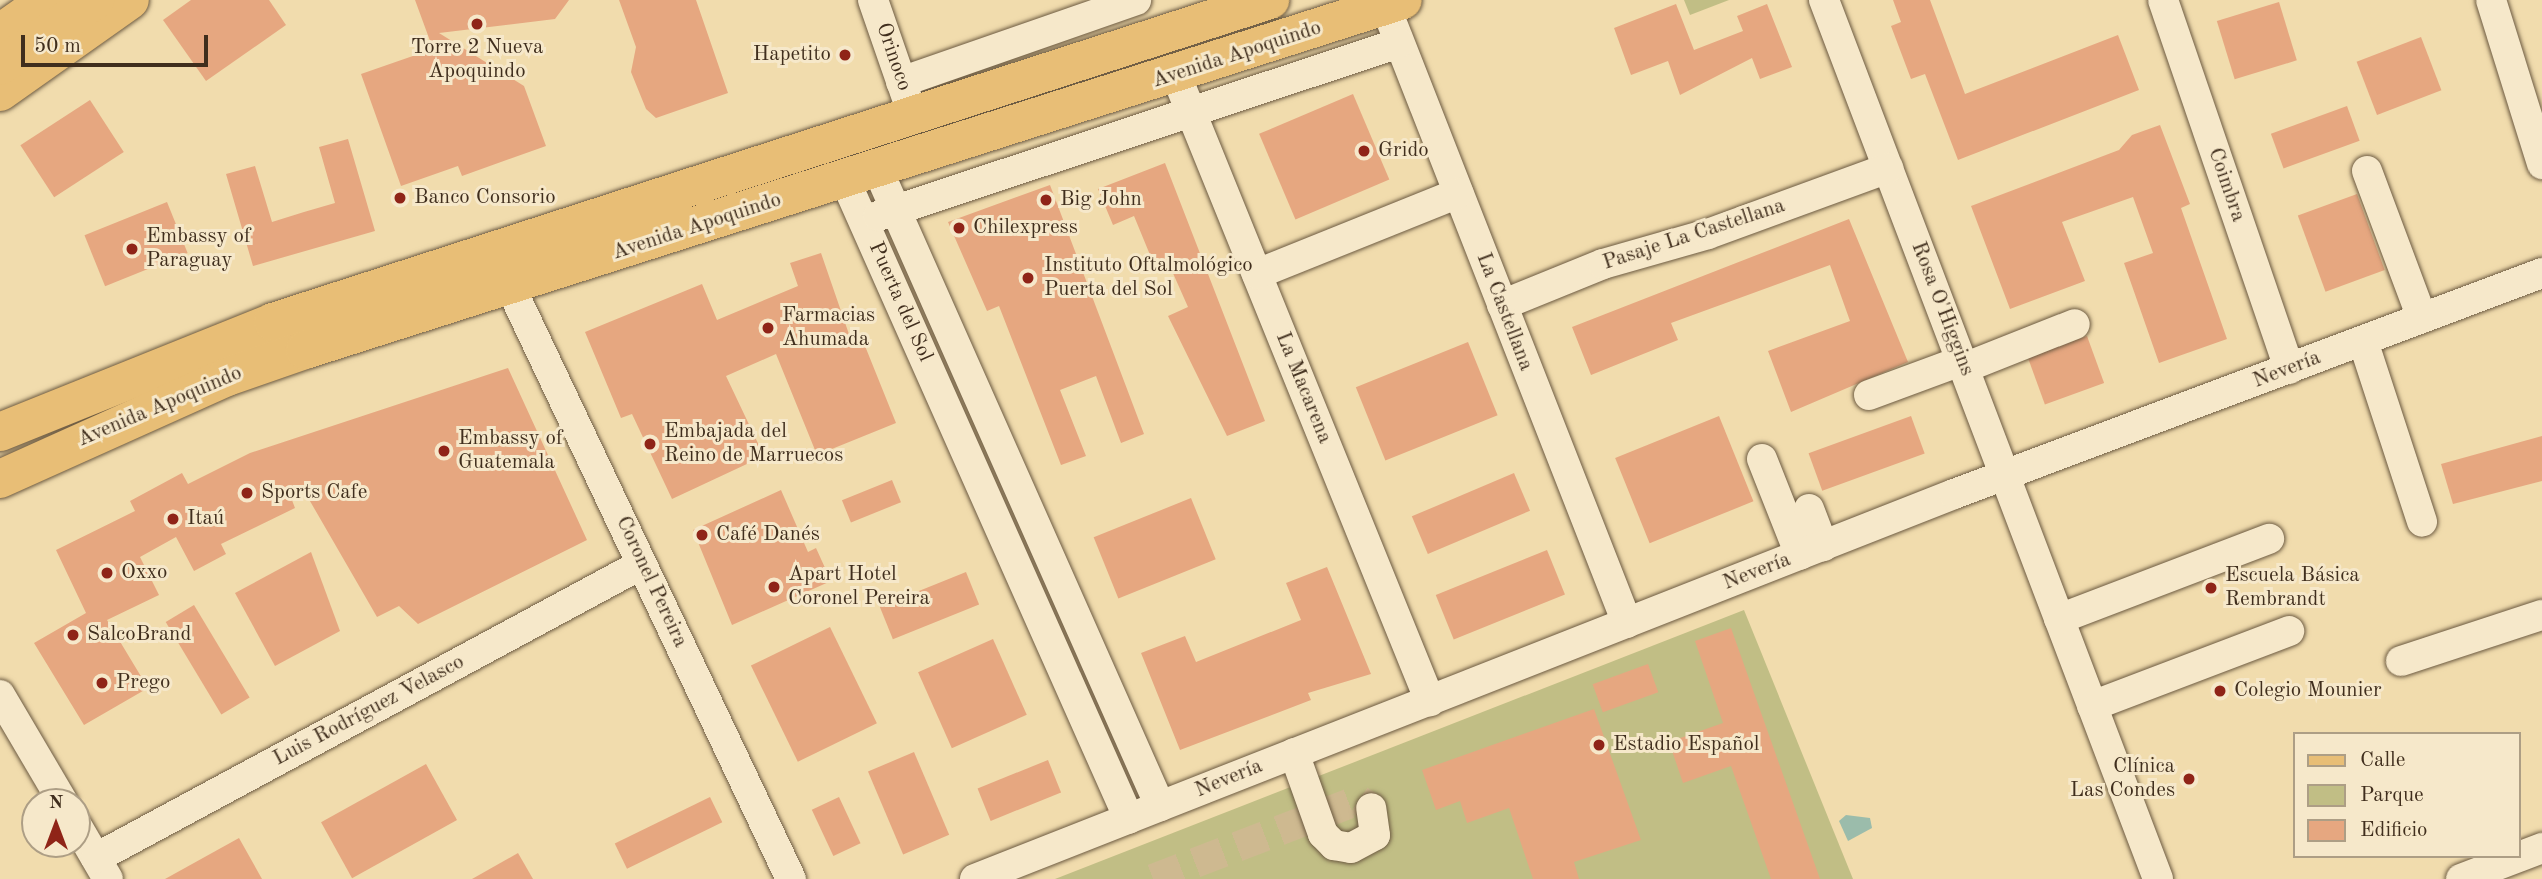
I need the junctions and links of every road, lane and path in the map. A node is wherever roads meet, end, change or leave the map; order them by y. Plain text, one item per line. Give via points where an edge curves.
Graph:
1 (47, 0) edge
2 (95, 0) edge
3 (130, 0) edge
4 (873, 0) edge
5 (1136, 0) edge
6 (1270, 0) edge
7 (1824, 0) edge
8 (2163, 0) edge
9 (2491, 0) edge
10 (1390, 2) edge
11 (0, 33) edge
12 (1399, 43) junction
13 (0, 66) edge
14 (1176, 75) junction
15 (0, 92) edge
16 (907, 98) junction
17 (1192, 114) junction
18 (2542, 164) edge
19 (1888, 169) junction
20 (2367, 171) dead end
21 (862, 175) junction
22 (1458, 193) junction
23 (896, 210) junction
24 (864, 220) junction
25 (2542, 273) edge
26 (1257, 274) junction
27 (510, 286) junction
28 (1502, 305) junction
29 (2422, 318) junction
30 (2075, 324) dead end
31 (2363, 341) junction
32 (1962, 364) junction
33 (2289, 369) junction
34 (1869, 395) dead end
35 (985, 413) junction
36 (955, 425) junction
37 (0, 432) edge
38 (1762, 459) dead end
39 (2004, 475) junction
40 (0, 478) edge
41 (1808, 509) dead end
42 (2423, 523) dead end
43 (2269, 540) dead end
44 (1812, 551) junction
45 (642, 564) junction
46 (1068, 600) junction
47 (1038, 611) junction
48 (2542, 615) edge
49 (2059, 619) junction
50 (1627, 623) junction
51 (2289, 631) dead end
52 (2401, 661) dead end
53 (0, 695) edge
54 (1430, 701) junction
55 (2092, 705) junction
56 (1294, 753) junction
57 (55, 788) edge
58 (1160, 806) junction
59 (1371, 808) dead end
60 (1129, 818) junction
61 (2542, 848) edge
62 (91, 850) edge
63 (2521, 854) edge
64 (2508, 858) edge
65 (102, 868) edge
66 (2463, 871) edge
67 (791, 879) edge
68 (975, 879) edge
69 (2158, 879) edge

1 - 11 main road
2 - 13 main road
3 - 15 main road
4 - 16 street, Orinoco
5 - 16 street
6 - 16 main road, Avenida Apoquindo
7 - 19 street, Rosa O'Higgins
8 - 33 street, Coimbra
9 - 18 street
10 - 12 street, La Castellana
10 - 14 main road, Avenida Apoquindo
12 - 17 street
12 - 22 street, La Castellana
14 - 17 street, La Macarena
14 - 21 main road, Avenida Apoquindo
16 - 37 main road, Avenida Apoquindo via 273,322
17 - 23 street
17 - 26 street, La Macarena
19 - 28 street, Pasaje La Castellana via 1708,234 1603,264
19 - 32 street, Rosa O'Higgins
20 - 29 street
21 - 23 street, Puerta del Sol
21 - 24 street, Puerta del Sol
21 - 27 main road, Avenida Apoquindo
22 - 26 street
22 - 28 street, La Castellana
23 - 24 street
23 - 35 street, Puerta del Sol
24 - 36 street, Puerta del Sol
25 - 29 street, Nevería
26 - 54 street, La Macarena
27 - 40 main road, Avenida Apoquindo via 227,377
27 - 45 street, Coronel Pereira
28 - 50 street, La Castellana
29 - 31 street, Nevería
30 - 32 street
31 - 33 street, Nevería
31 - 42 street
32 - 34 street
32 - 39 street, Rosa O'Higgins
33 - 39 street, Nevería
35 - 36 street
35 - 46 street, Puerta del Sol
36 - 47 street, Puerta del Sol
38 - 44 street
39 - 44 street, Nevería
39 - 49 street, Rosa O'Higgins
41 - 44 street
43 - 49 street
44 - 50 street, Nevería
45 - 65 street, Luis Rodríguez Velasco
45 - 67 street, Coronel Pereira
46 - 47 street
46 - 58 street, Puerta del Sol
47 - 60 street, Puerta del Sol
48 - 52 street
49 - 55 street, Rosa O'Higgins
50 - 54 street, Nevería
51 - 55 street
53 - 57 street
54 - 56 street, Nevería
55 - 69 street, Rosa O'Higgins
56 - 58 street, Nevería
56 - 59 street via 1323,834 1334,845 1358,846 1375,835
58 - 60 street, Nevería
60 - 68 street, Nevería
61 - 63 street
62 - 65 street
64 - 66 street

